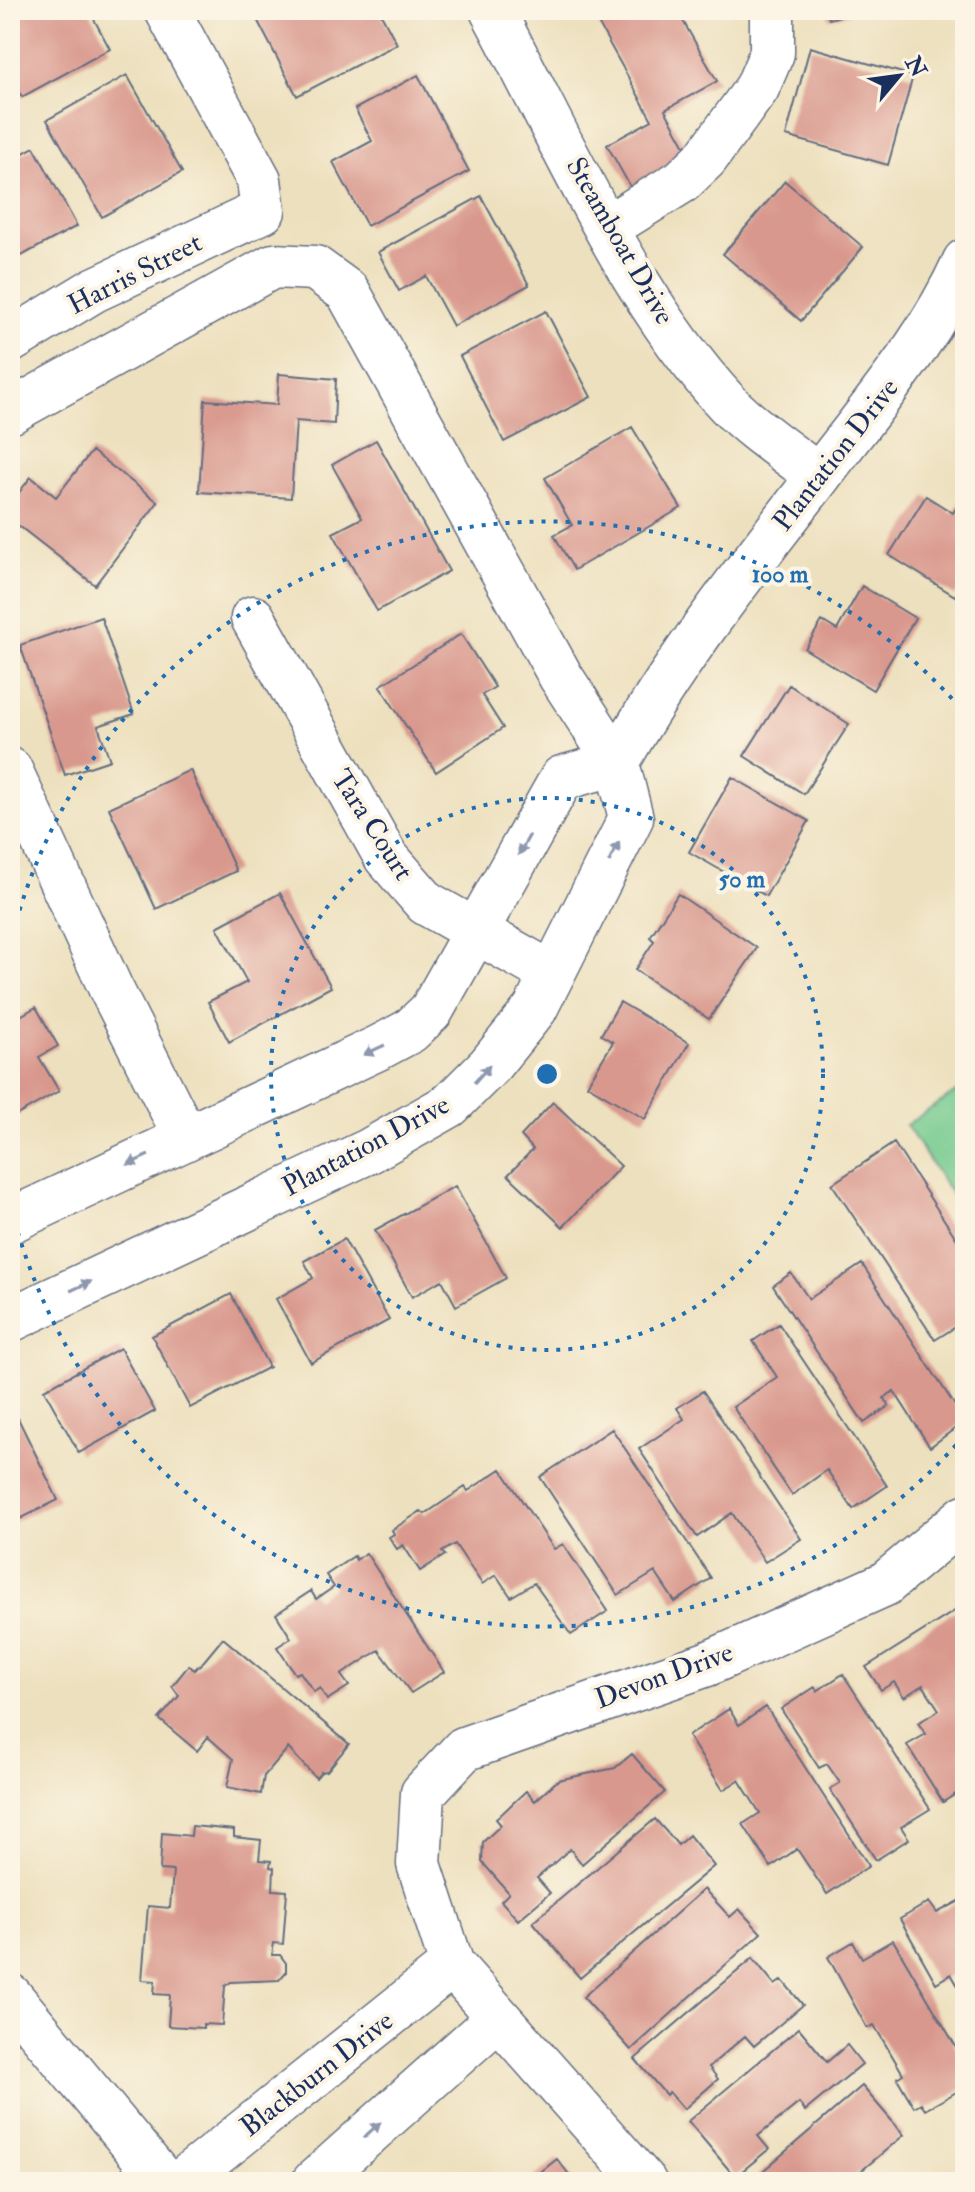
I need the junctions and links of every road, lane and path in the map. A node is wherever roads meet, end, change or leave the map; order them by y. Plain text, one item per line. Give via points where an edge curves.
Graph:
1 (167, 10) edge
2 (492, 10) edge
3 (772, 10) edge
4 (608, 227) junction
5 (965, 261) edge
6 (10, 341) edge
7 (10, 412) edge
8 (818, 476) junction
9 (253, 618) dead end
10 (617, 763) junction
11 (10, 770) edge
12 (474, 933) junction
13 (552, 974) junction
14 (186, 1138) junction
15 (10, 1221) edge
16 (10, 1320) edge
17 (965, 1517) edge
18 (452, 1965) junction
19 (10, 1996) edge
20 (498, 2018) junction
21 (154, 2177) edge
22 (314, 2182) edge
23 (644, 2182) edge

1 - 6 street, Harris Street via 259,180 263,211 94,290
2 - 4 street, Steamboat Drive
3 - 4 street via 772,53 757,88 706,158 682,181
4 - 8 street, Steamboat Drive via 664,320 729,405
5 - 8 street, Plantation Drive via 949,297 904,367
7 - 10 street via 273,266 315,268 348,292 561,677
8 - 10 street, Plantation Drive via 667,677
9 - 12 street, Tara Court via 386,857 426,903
10 -> 12 street via 562,778
13 -> 10 street, Plantation Drive via 631,818
11 - 14 street
12 - 13 street, Tara Court
12 -> 14 street via 431,1011 410,1031
16 -> 13 street, Plantation Drive via 369,1151 450,1105 535,1009
14 -> 15 street
17 - 18 street, Devon Drive via 885,1584 707,1664 464,1749 423,1793 419,1864
18 - 20 street
18 - 21 street, Blackburn Drive
19 - 21 street
22 -> 20 street
20 - 23 street

